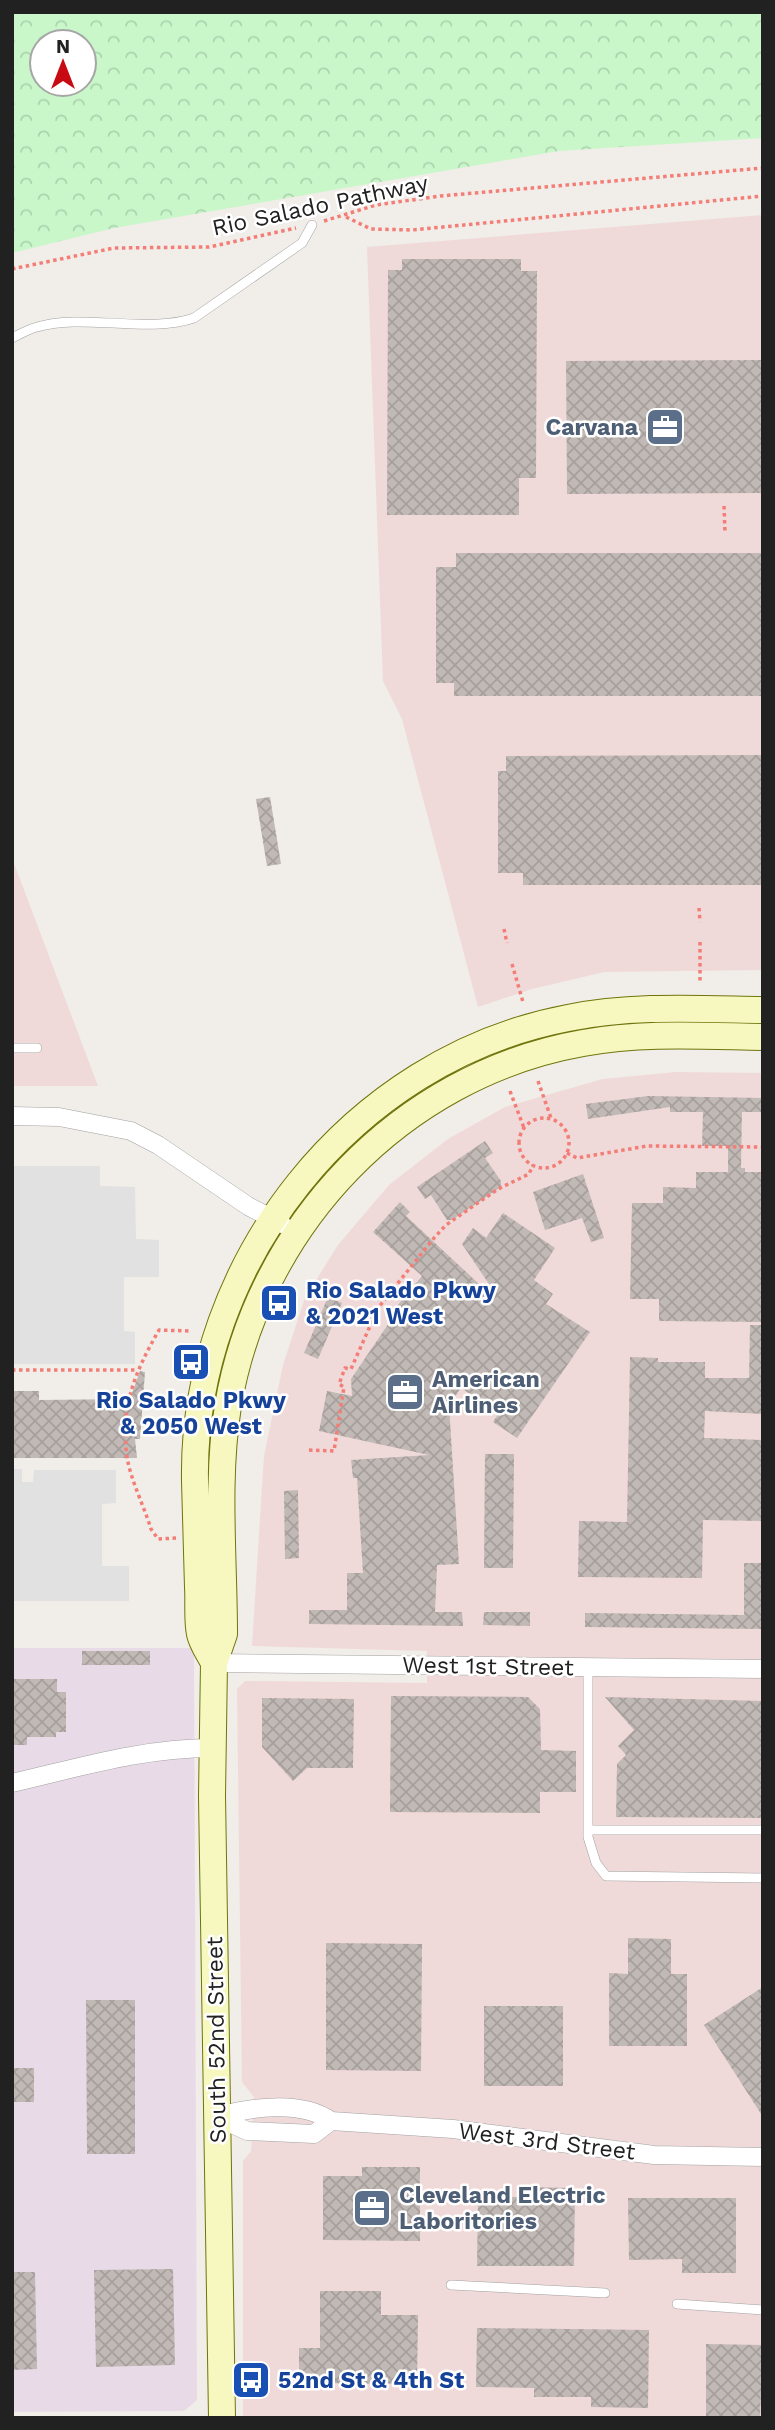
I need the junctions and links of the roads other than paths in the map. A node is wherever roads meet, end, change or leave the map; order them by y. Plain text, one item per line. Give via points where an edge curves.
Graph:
1 (312, 225) road end
2 (12, 338) edge
3 (763, 1010) edge
4 (763, 1037) edge
5 (12, 1048) edge
6 (37, 1048) dead end
7 (12, 1116) edge
8 (273, 1218) junction
9 (296, 1233) junction
10 (214, 1662) junction
11 (588, 1667) junction
12 (763, 1669) edge
13 (214, 1748) junction
14 (12, 1783) edge
15 (588, 1830) junction
16 (763, 1830) edge
17 (763, 1878) edge
18 (217, 2118) junction
19 (763, 2157) edge
20 (451, 2286) dead end
21 (605, 2293) dead end
22 (677, 2304) dead end
23 (763, 2310) edge
24 (222, 2418) edge

1 - 2 lane via 303,243 194,318 151,324 39,326
3 - 8 main road via 633,1010 567,1018 474,1049 417,1077 350,1127 313,1163
4 - 9 main road via 611,1039 538,1053 490,1071 388,1132 345,1171
5 - 6 lane
7 - 8 street via 71,1118 131,1131
8 - 9 street
8 - 10 main road via 247,1263 218,1330 197,1428 200,1635
9 - 10 main road via 251,1316 231,1392 223,1450 224,1634
10 - 11 street, West 1st Street
10 - 13 main road, South 52nd Street
11 - 12 street, West 1st Street
11 - 15 lane
13 - 14 street via 138,1752
13 - 18 main road, South 52nd Street
15 - 16 lane
15 - 17 lane via 596,1863 606,1877
18 - 19 street, West 3rd Street via 243,2109 318,2111 331,2121 453,2129 654,2155
18 - 24 main road, South 52nd Street
20 - 21 lane
22 - 23 lane

